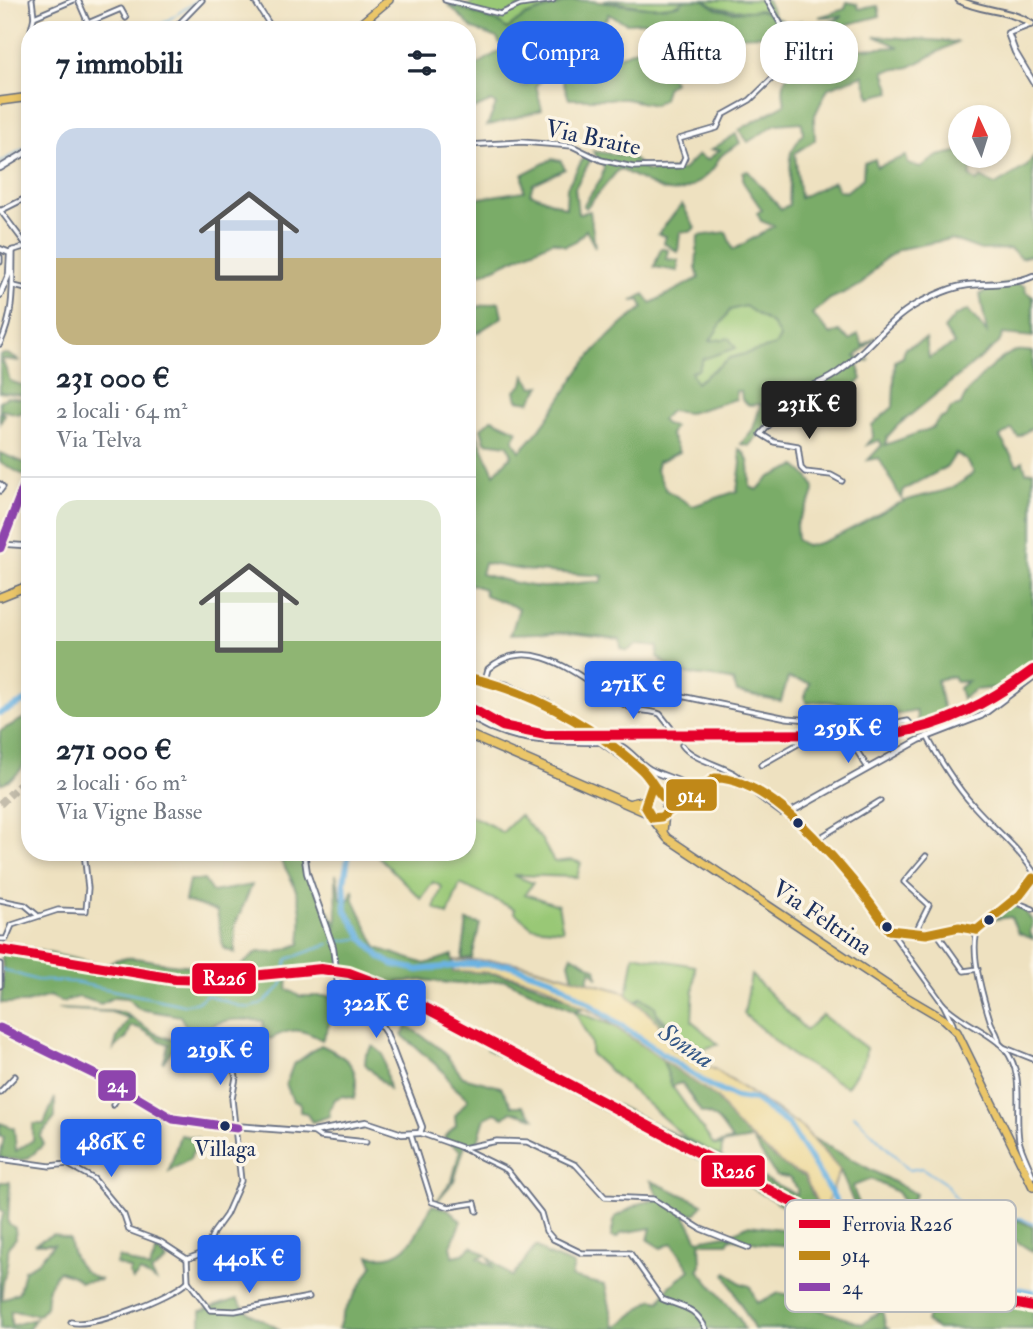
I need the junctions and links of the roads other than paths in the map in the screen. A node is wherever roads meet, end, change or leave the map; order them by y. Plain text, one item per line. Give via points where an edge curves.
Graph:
1 (32, 0) edge
2 (76, 0) edge
3 (202, 0) edge
4 (254, 0) edge
5 (389, 0) edge
6 (444, 0) edge
7 (552, 0) edge
8 (767, 0) edge
9 (958, 0) edge
10 (34, 17) junction
11 (126, 18) dead end
12 (33, 21) edge
13 (87, 21) edge
14 (93, 21) edge
15 (182, 21) edge
16 (267, 21) edge
17 (364, 21) edge
18 (1032, 24) edge
19 (1033, 82) edge
20 (21, 98) edge
21 (0, 101) edge
22 (476, 145) edge
23 (21, 155) edge
24 (0, 168) edge
25 (21, 200) edge
26 (0, 211) edge
27 (21, 237) edge
28 (1, 249) edge
29 (21, 249) edge
30 (11, 253) junction
31 (0, 259) edge
32 (1033, 276) edge
33 (14, 286) junction
34 (21, 288) edge
35 (0, 295) edge
36 (0, 344) edge
37 (806, 405) joint
38 (842, 481) dead end
39 (0, 484) edge
40 (0, 491) edge
41 (21, 493) edge
42 (0, 545) edge
43 (21, 546) edge
44 (21, 588) edge
45 (0, 594) edge
46 (1033, 677) edge
47 (476, 678) edge
48 (485, 680) junction
49 (614, 696) junction
50 (476, 720) edge
51 (675, 733) dead end
52 (917, 735) junction
53 (927, 736) junction
54 (476, 738) edge
55 (682, 745) dead end
56 (761, 765) dead end
57 (868, 768) junction
58 (652, 786) junction
59 (747, 787) junction
60 (695, 792) junction
61 (649, 799) junction
62 (663, 800) junction
63 (880, 801) dead end
64 (678, 803) junction
65 (630, 804) junction
66 (665, 814) junction
67 (785, 814) junction
68 (649, 815) junction
69 (665, 836) junction
70 (815, 840) junction
71 (926, 856) dead end
72 (85, 861) edge
73 (305, 861) edge
74 (1033, 871) edge
75 (1033, 878) edge
76 (0, 900) edge
77 (1013, 901) junction
78 (1033, 909) edge
79 (37, 915) junction
80 (890, 930) junction
81 (977, 930) junction
82 (915, 933) junction
83 (937, 933) junction
84 (0, 939) edge
85 (1, 967) edge
86 (978, 969) junction
87 (0, 986) edge
88 (943, 1004) junction
89 (961, 1020) junction
90 (0, 1028) edge
91 (956, 1029) junction
92 (1001, 1045) junction
93 (233, 1049) dead end
94 (1033, 1059) edge
95 (15, 1076) dead end
96 (110, 1082) junction
97 (0, 1092) edge
98 (120, 1093) junction
99 (134, 1096) junction
100 (113, 1105) dead end
101 (237, 1128) junction
102 (313, 1132) junction
103 (420, 1133) junction
104 (411, 1135) junction
105 (366, 1142) dead end
106 (1016, 1143) junction
107 (463, 1148) junction
108 (0, 1160) edge
109 (1033, 1175) edge
110 (1033, 1187) edge
111 (477, 1211) dead end
112 (749, 1248) dead end
113 (187, 1259) junction
114 (188, 1281) junction
115 (309, 1297) dead end
116 (71, 1322) dead end
117 (706, 1329) edge

1 - 10 street
2 - 10 street
2 - 13 street
3 - 15 street
4 - 16 street
5 - 17 main road
6 - 7 street via 500,14
8 - 22 street, Via Braite via 792,58 750,100 723,115 717,128 679,139 685,157 681,166 634,166 601,160 572,146
9 - 18 main road via 989,12 1019,15
10 - 12 street
11 - 14 street via 121,9
18 - 19 street via 1008,33
20 - 21 main road
23 - 24 street
25 - 26 street
26 - 27 street
28 - 30 street
28 - 31 street
29 - 30 street
30 - 33 street
30 - 35 street
32 - 37 street via 965,285 918,303 901,313 834,376 815,385
33 - 34 street
33 - 36 street via 11,315
37 - 38 street via 771,423 761,434 768,440 798,446 805,472
39 - 40 street
41 - 42 main road
42 - 43 street
44 - 45 main road
46 - 53 street via 981,716
47 - 48 main road
48 - 49 street via 495,663 540,656 567,666
48 - 58 main road via 547,703 642,770
49 - 51 street via 631,708 660,714
49 - 52 street via 642,688 788,718 883,726 908,721
50 - 60 street, bridge via 518,737 620,744 647,767
52 - 53 street
52 - 57 street
53 - 74 street via 972,804 1016,847
54 - 65 highway
55 - 59 street via 694,758 714,764 746,782
56 - 57 street via 807,740 854,742
57 - 67 street
58 - 61 main road
58 - 62 main road
59 - 60 street, Via Feltrina via 719,778
59 - 67 street, Via Feltrina
60 - 64 street, Via Feltrina
61 - 62 main road
61 - 65 highway
61 - 68 main road
62 - 64 street
62 - 66 main road
63 - 70 street
64 - 66 street, Via Feltrina
65 - 68 highway
66 - 68 main road, Via Feltrina
66 - 69 main road
67 - 70 street, Via Feltrina
68 - 69 main road, Via Feltrina
69 - 91 main road, Via Feltrina
70 - 80 street, Via Feltrina via 843,865
71 - 82 street via 904,882 929,905
72 - 79 street via 86,911 58,909
73 - 103 street via 330,938 338,984 366,1003 386,1033 422,1127
75 - 77 street
76 - 79 street via 25,905
77 - 78 street
77 - 81 street
79 - 84 street via 12,925 6,939
80 - 82 street
80 - 88 street, Via Feltrina
81 - 83 street via 959,927
81 - 86 street
82 - 83 street
83 - 86 street via 964,971
85 - 87 street
86 - 92 street
88 - 89 street
88 - 91 street, Via Feltrina
89 - 91 street
89 - 92 street
90 - 96 street
91 - 106 main road, Via Feltrina
92 - 94 street
92 - 106 street via 1017,1079
93 - 101 street via 236,1077 232,1099
95 - 97 street
96 - 98 street
96 - 99 street
98 - 99 street
98 - 100 street
99 - 101 street via 182,1122
101 - 102 street
101 - 113 street via 240,1186 206,1252
102 - 104 street via 366,1122
102 - 105 street via 320,1137
103 - 104 street
103 - 107 street
104 - 111 street via 432,1202 449,1207 475,1203
106 - 109 street
106 - 110 main road, Via Feltrina
107 - 112 street via 497,1141 527,1142 576,1165 605,1197 653,1199 701,1229
107 - 117 street via 513,1175 541,1213 550,1237 582,1254 629,1252 663,1299 689,1307
108 - 113 street via 67,1164 99,1184 129,1230 161,1242
113 - 114 street
114 - 115 street via 198,1299 220,1312
114 - 116 street via 107,1320

